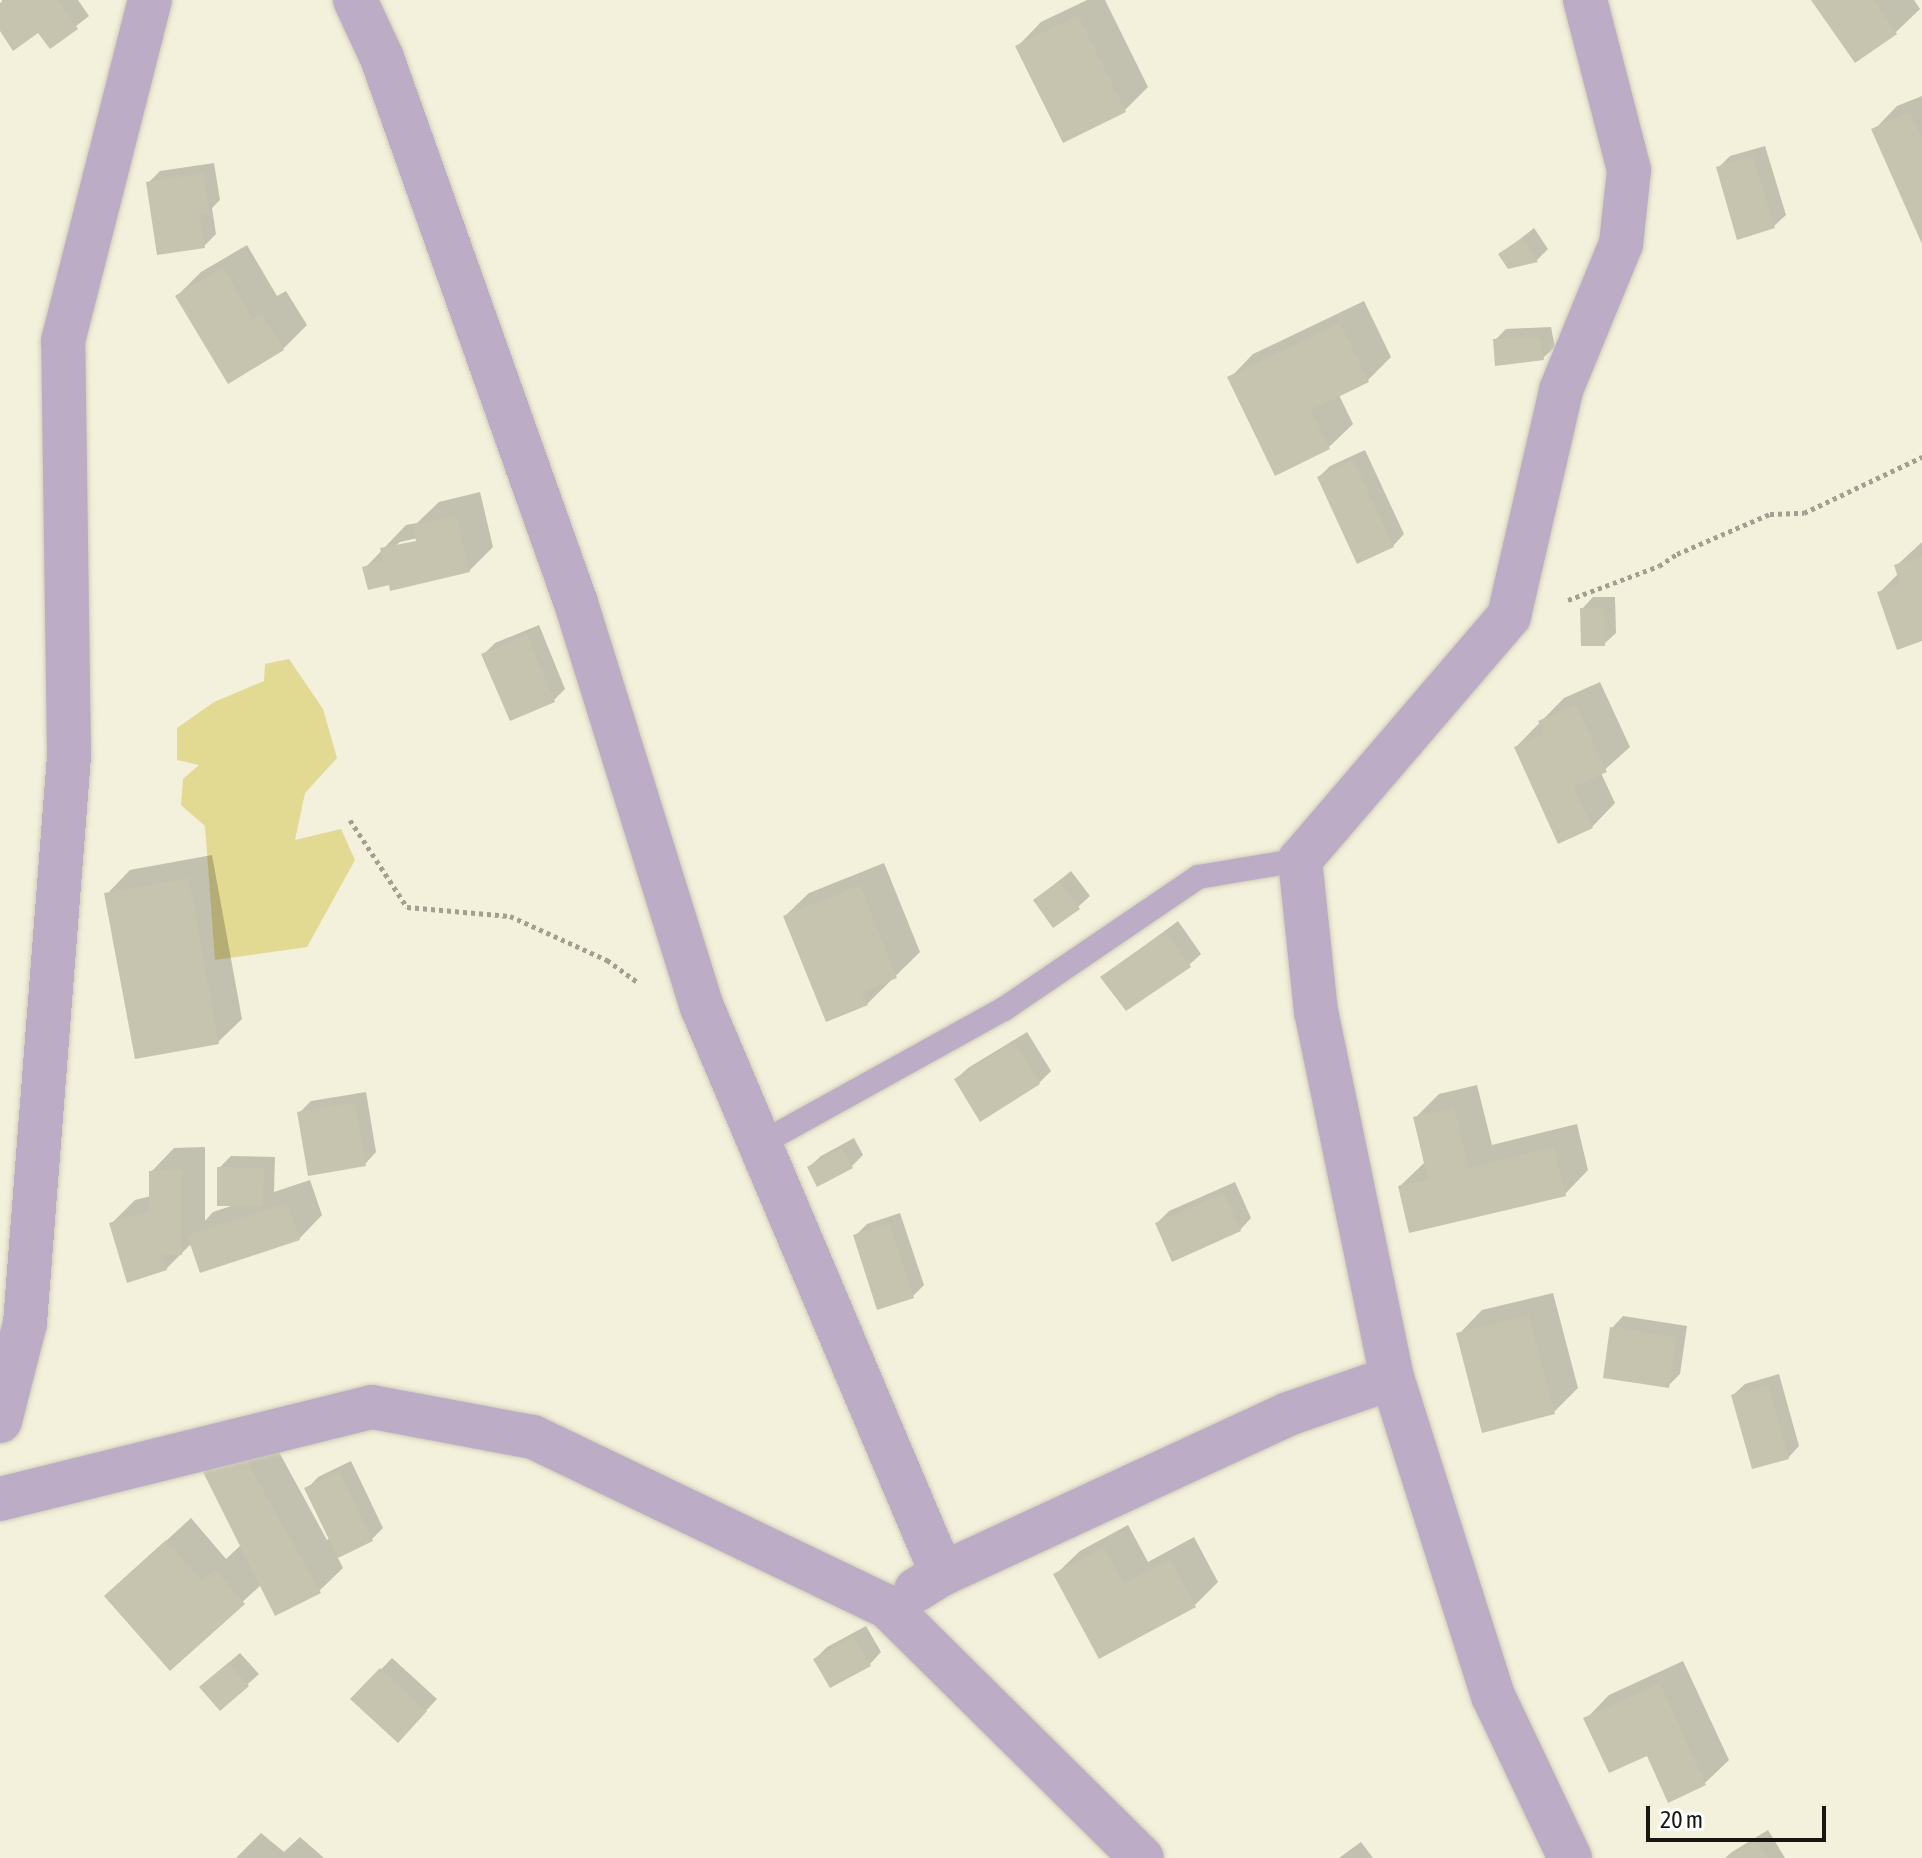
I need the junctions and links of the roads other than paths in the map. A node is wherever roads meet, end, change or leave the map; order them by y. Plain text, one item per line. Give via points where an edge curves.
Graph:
1 (150, 0) edge
2 (355, 0) edge
3 (1585, 0) edge
4 (1300, 860) junction
5 (760, 1144) junction
6 (1392, 1378) junction
7 (0, 1421) edge
8 (0, 1499) edge
9 (942, 1574) junction
10 (888, 1607) junction
11 (1142, 1858) edge
12 (1570, 1858) edge

1 - 7 street via 63,341 69,756 25,1323
2 - 5 street via 382,58 576,603 702,1007
3 - 4 street via 1629,170 1621,244 1561,390 1509,616
4 - 5 lane via 1198,877 1004,1009
4 - 6 street via 1316,1012
5 - 9 street
6 - 9 street via 1288,1414
6 - 12 street via 1493,1696
8 - 10 street via 372,1407 533,1437
9 - 10 street
10 - 11 street

